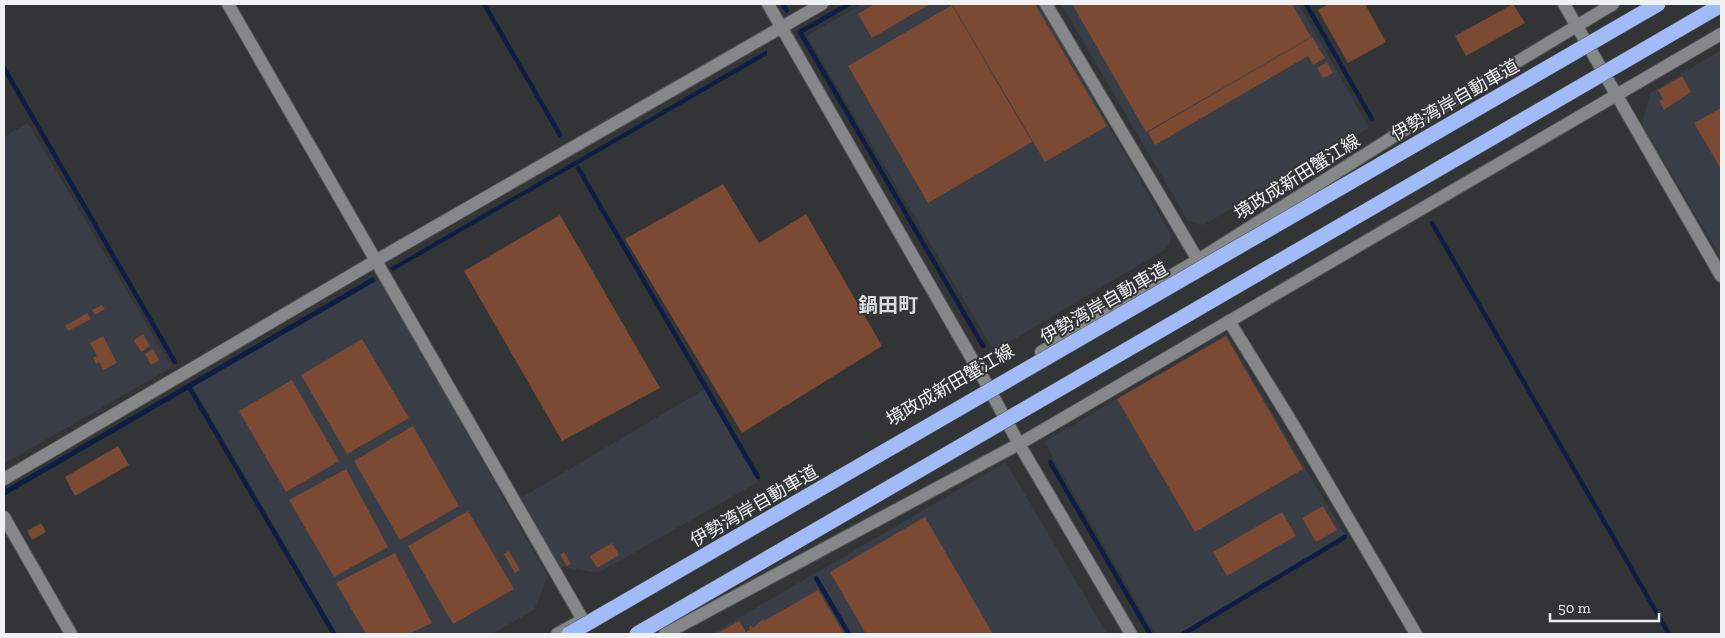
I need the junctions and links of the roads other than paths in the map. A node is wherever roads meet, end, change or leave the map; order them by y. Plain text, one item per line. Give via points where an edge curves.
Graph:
1 (228, 4) edge
2 (768, 4) edge
3 (822, 4) edge
4 (1046, 4) edge
5 (1564, 4) edge
6 (1613, 4) edge
7 (1658, 4) edge
8 (1721, 5) edge
9 (1577, 25) junction
10 (781, 27) junction
11 (1721, 34) edge
12 (1616, 94) junction
13 (377, 260) junction
14 (1198, 260) junction
15 (1721, 276) edge
16 (1229, 321) junction
17 (986, 384) junction
18 (1019, 444) junction
19 (4, 479) edge
20 (4, 517) edge
21 (583, 620) junction
22 (71, 634) edge
23 (557, 634) edge
24 (569, 634) edge
25 (637, 634) edge
26 (665, 634) edge
27 (1132, 634) edge
28 (1416, 634) edge

1 - 13 street
2 - 10 street
3 - 10 street
4 - 14 street
5 - 9 street
6 - 9 street, 境政成新田蟹江線
7 - 24 highway, 伊勢湾岸自動車道, bridge
8 - 25 highway, bridge
9 - 12 street
9 - 14 street, 境政成新田蟹江線
10 - 13 street
10 - 17 street
11 - 12 street
12 - 15 street
12 - 16 street
13 - 19 street
13 - 21 street
14 - 17 street, 境政成新田蟹江線
16 - 18 street
16 - 28 street
17 - 18 street
17 - 21 street, 境政成新田蟹江線
18 - 26 street
18 - 27 street
20 - 22 street
21 - 23 street, 境政成新田蟹江線

